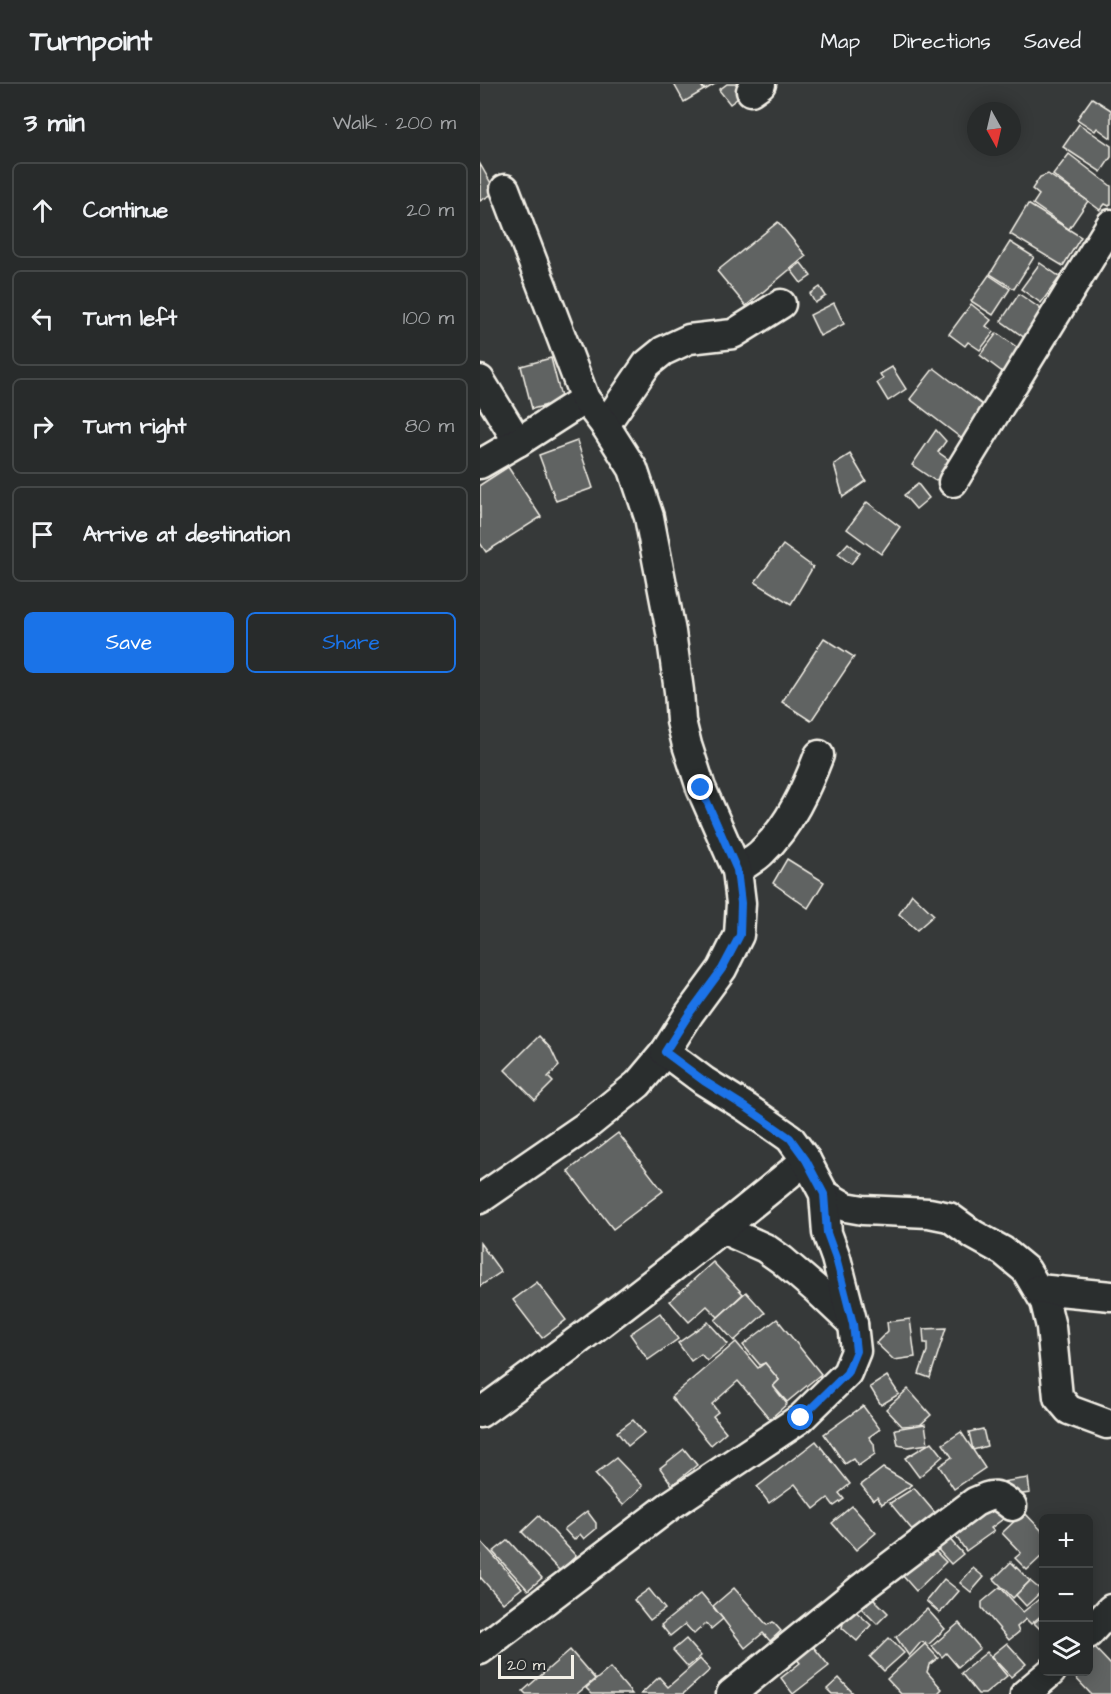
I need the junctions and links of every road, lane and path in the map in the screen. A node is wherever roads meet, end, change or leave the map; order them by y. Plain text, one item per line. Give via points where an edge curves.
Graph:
1 (505, 189) dead end
2 (1111, 224) edge
3 (781, 304) dead end
4 (480, 380) edge
5 (585, 399) junction
6 (605, 425) junction
7 (518, 442) junction
8 (480, 464) edge
9 (953, 482) dead end
10 (819, 755) dead end
11 (737, 870) junction
12 (665, 1052) junction
13 (806, 1160) junction
14 (824, 1194) junction
15 (480, 1199) edge
16 (722, 1229) junction
17 (1038, 1289) junction
18 (1111, 1296) edge
19 (853, 1324) junction
20 (480, 1413) edge
21 (1107, 1424) dead end
22 (1012, 1506) dead end
23 (1111, 1609) edge
24 (1093, 1629) edge
25 (480, 1650) edge
26 (1046, 1676) edge
27 (732, 1694) edge
28 (1026, 1694) edge

1 - 5 street
2 - 9 street
3 - 6 street via 733,334 689,339 663,351 646,364
4 - 7 street
5 - 6 street
5 - 7 street
6 - 11 street via 633,469 649,517 681,721 701,788
7 - 8 street
10 - 11 street via 785,826 762,852
11 - 12 street via 740,935 722,969
12 - 13 street via 790,1138
12 - 15 street via 638,1084 586,1126
13 - 14 street
13 - 16 street
14 - 17 street via 846,1207 949,1217 1026,1269
14 - 19 street via 827,1233
16 - 19 street via 782,1260
16 - 20 street
17 - 18 street
17 - 21 street via 1051,1327 1058,1397 1069,1410
19 - 25 street via 856,1351 847,1373 801,1418 671,1505
22 - 27 street via 995,1495 975,1502
23 - 24 street
26 - 28 street

